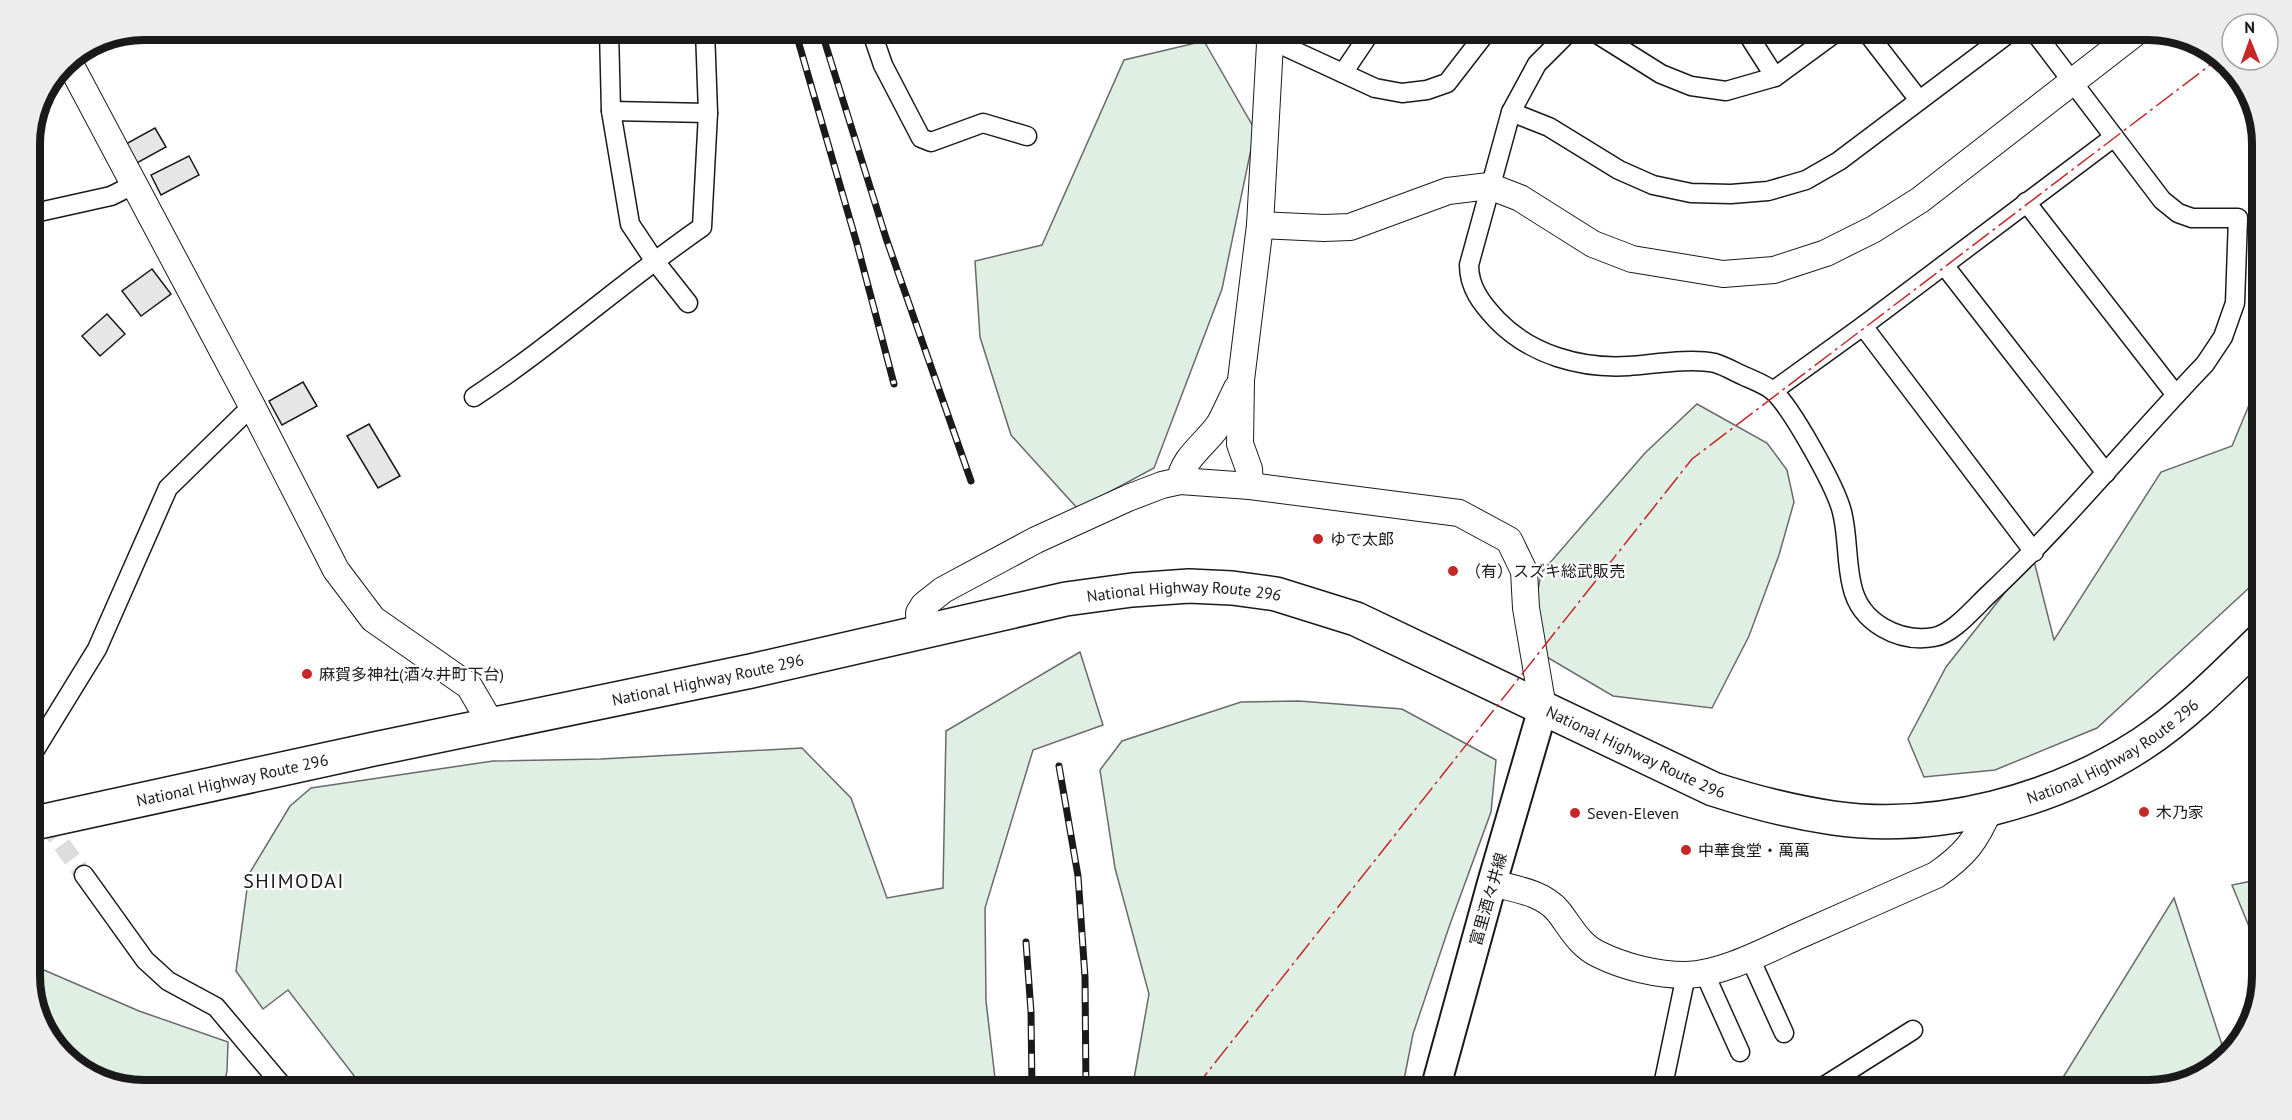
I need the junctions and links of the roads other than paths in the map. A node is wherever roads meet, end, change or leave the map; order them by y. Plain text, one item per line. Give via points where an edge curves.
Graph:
1 (609, 40) edge
2 (705, 40) edge
3 (874, 40) edge
4 (1268, 40) edge
5 (1273, 40) edge
6 (1365, 40) edge
7 (1480, 40) edge
8 (1561, 40) edge
9 (1608, 40) edge
10 (1751, 40) edge
11 (1825, 40) edge
12 (1873, 40) edge
13 (2000, 40) edge
14 (2041, 40) edge
15 (2126, 40) edge
16 (73, 69) edge
17 (1343, 73) junction
18 (1775, 77) junction
19 (2072, 81) junction
20 (1919, 100) junction
21 (611, 111) junction
22 (708, 112) junction
23 (1511, 112) junction
24 (1027, 136) dead end
25 (2114, 137) junction
26 (133, 185) junction
27 (1489, 186) junction
28 (2026, 202) junction
29 (41, 212) edge
30 (1260, 225) junction
31 (654, 260) junction
32 (1944, 265) junction
33 (688, 303) dead end
34 (1863, 326) junction
35 (1241, 380) junction
36 (1773, 391) junction
37 (2176, 395) junction
38 (474, 398) dead end
39 (252, 406) junction
40 (2106, 474) junction
41 (1180, 481) junction
42 (1250, 486) junction
43 (2034, 552) junction
44 (920, 631) junction
45 (2252, 649) edge
46 (1543, 708) junction
47 (492, 725) junction
48 (41, 740) edge
49 (1990, 808) junction
50 (41, 822) edge
51 (84, 875) tunnel mouth
52 (1492, 883) junction
53 (1750, 957) junction
54 (1695, 973) junction
55 (1913, 1030) dead end
56 (1784, 1033) dead end
57 (1740, 1052) dead end
58 (278, 1080) edge
59 (1438, 1080) edge
60 (1665, 1080) edge
61 (1834, 1080) edge

1 - 21 street
2 - 22 street
3 - 24 street via 921,138 931,142 983,123
4 - 30 street
5 - 17 street
6 - 17 street
7 - 17 street via 1447,83 1427,90 1402,93 1375,88
8 - 23 street via 1537,64
9 - 18 street via 1661,74 1691,86 1726,92
10 - 18 street
11 - 18 street
12 - 20 street
13 - 20 street
14 - 19 street
15 - 19 street
16 - 26 street
19 - 25 street
19 - 27 street via 1920,200 1826,254 1774,270 1723,274 1632,260 1593,244 1520,198
20 - 23 street via 1839,161 1806,180 1768,191 1731,194 1691,193 1653,185 1619,170 1549,127
21 - 22 street
21 - 31 street via 630,224
22 - 31 street via 702,227
23 - 27 street
25 - 28 street
25 - 37 street via 2162,200 2178,213 2192,218 2238,218 2235,303 2223,337 2205,364
26 - 29 street via 111,196
26 - 39 street
27 - 30 street via 1448,191 1350,227
27 - 36 street via 1469,265 1469,280 1485,308 1510,334 1542,352 1582,364 1715,363
28 - 32 street
28 - 37 street
30 - 35 street
31 - 33 street
31 - 38 street via 522,366
32 - 34 street
32 - 40 street
34 - 36 street
34 - 43 street
35 - 41 street via 1221,421 1186,464
35 - 42 street via 1240,444
36 - 43 street via 1833,486 1843,513 1852,589 1863,610 1883,630 1905,637 1936,637 1956,625
37 - 40 street
39 - 47 street via 336,570 373,619 469,686
39 - 48 street via 168,488 97,649
40 - 43 street
41 - 42 street
41 - 44 street via 1128,498 1057,530 943,590 919,613
42 - 46 street via 1460,513 1509,540 1524,571 1526,608
44 - 46 highway, National Highway Route 296 via 1066,599 1189,586 1232,588 1276,594 1356,619
44 - 47 highway, National Highway Route 296 via 751,672
45 - 49 highway, National Highway Route 296 via 2203,696 2143,743 2090,773
46 - 49 highway, National Highway Route 296 via 1713,789 1771,807 1835,818 1887,821 1936,818
46 - 52 main road, 富里酒々井線
47 - 50 highway, National Highway Route 296
49 - 53 street via 1979,834 1957,860 1936,875
51 - 58 street via 145,960 168,981 216,1007
52 - 54 street via 1540,897 1596,954 1658,972
52 - 59 main road, 富里酒々井線
53 - 54 street
53 - 56 street
54 - 57 street
54 - 60 street
55 - 61 street

